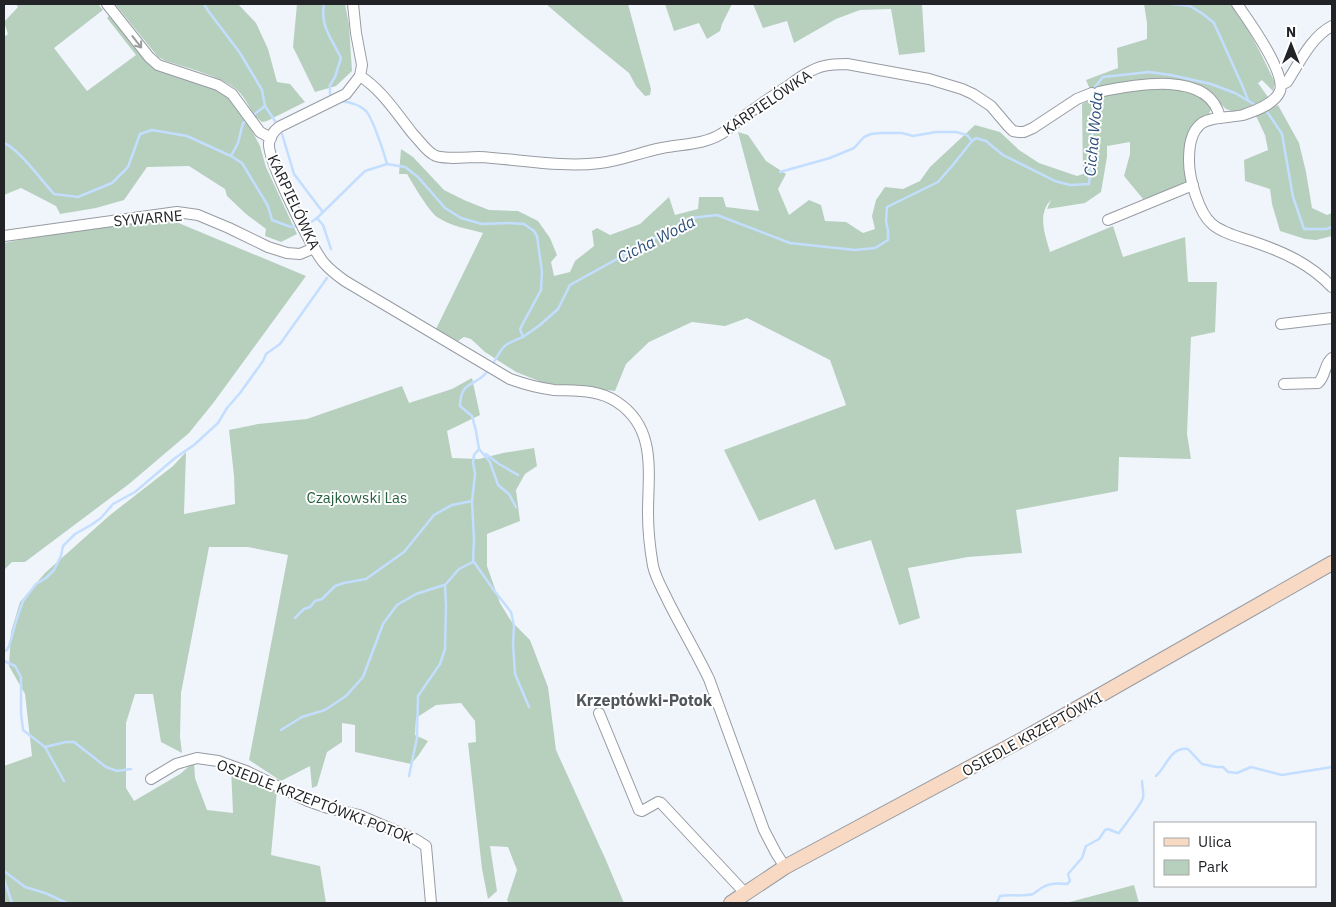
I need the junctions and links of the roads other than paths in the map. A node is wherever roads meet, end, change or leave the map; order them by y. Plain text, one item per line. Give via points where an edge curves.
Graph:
1 (107, 4) edge
2 (353, 4) edge
3 (1237, 4) edge
4 (1332, 26) edge
5 (360, 76) junction
6 (1281, 85) junction
7 (1220, 118) junction
8 (271, 138) junction
9 (1193, 185) junction
10 (1108, 220) dead end
11 (4, 236) edge
12 (317, 253) junction
13 (1330, 280) edge
14 (1332, 318) edge
15 (1281, 324) dead end
16 (1332, 358) edge
17 (1284, 384) dead end
18 (1332, 563) edge
19 (599, 713) dead end
20 (151, 779) dead end
21 (784, 868) junction
22 (744, 893) junction
23 (431, 903) edge
24 (731, 903) edge

1 -> 8 street via 154,62 225,89 238,101 260,132
2 - 5 street via 362,65
3 - 6 street via 1268,50
4 - 6 street via 1312,43 1287,82
5 - 7 street, KARPIELÓWKA via 380,93 429,151 442,158 599,163 700,142 721,134 805,74 835,64 928,79 962,89 982,100 1013,131 1019,132 1033,128 1077,99 1096,92 1151,84 1181,85 1200,92 1219,110
5 - 8 street, KARPIELÓWKA via 346,94 288,122 274,131
6 - 7 street via 1275,98 1267,104 1248,113
7 - 9 street via 1204,122 1193,134 1189,160
8 - 12 street, KARPIELÓWKA via 270,154 274,167
9 - 10 street
9 - 13 street via 1202,210 1214,226 1300,260
11 - 12 street, SYWARNE via 177,212 198,215 287,253
12 - 21 street, KARPIELÓWKA via 325,265 345,281 510,378 528,385 605,395 633,416 643,433 648,454 649,540 656,576 710,682 764,830
14 - 15 street
16 - 17 street via 1320,382
18 - 21 main road, OSIEDLE KRZEPTÓWKI via 1025,738
19 - 22 street via 639,810 661,803
20 - 23 street, OSIEDLE KRZEPTÓWKI POTOK via 176,764 197,758 218,761 308,801 359,815 415,839 426,846
21 - 22 main road, OSIEDLE KRZEPTÓWKI
22 - 24 main road, OSIEDLE KRZEPTÓWKI

